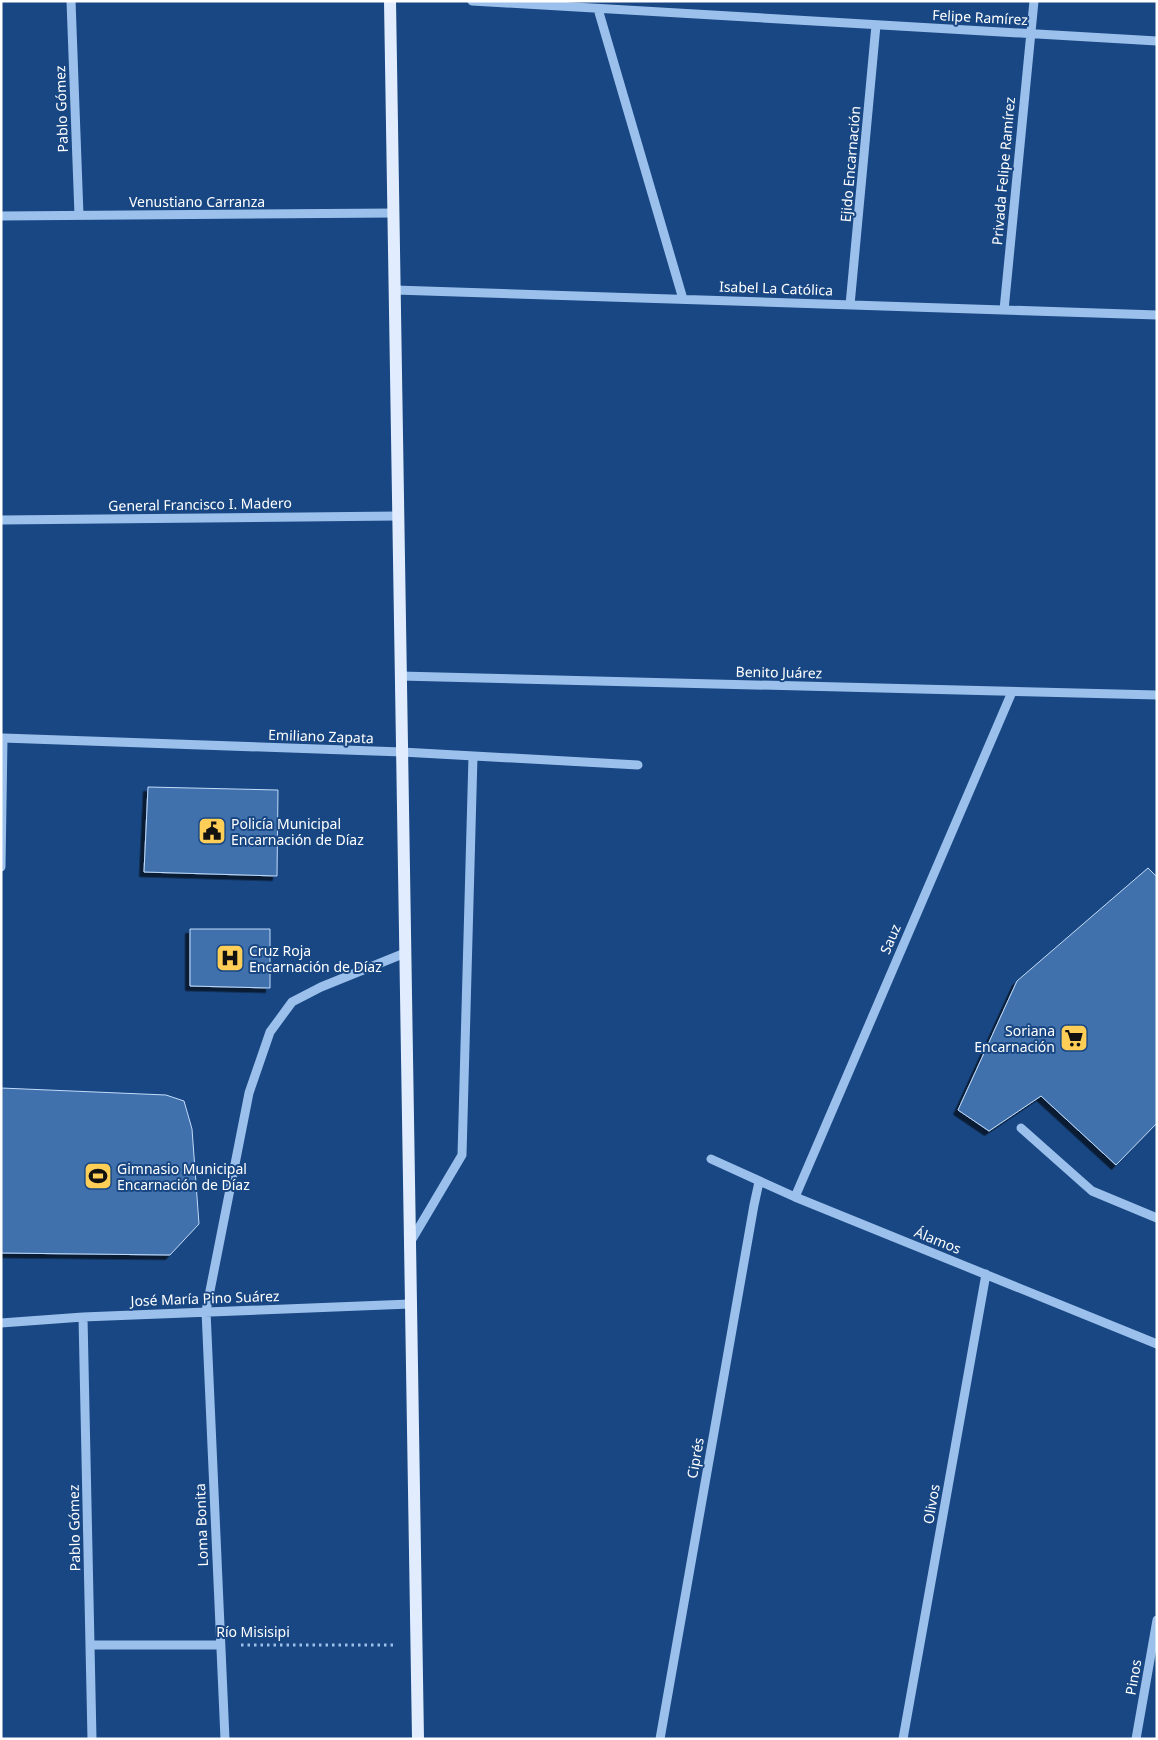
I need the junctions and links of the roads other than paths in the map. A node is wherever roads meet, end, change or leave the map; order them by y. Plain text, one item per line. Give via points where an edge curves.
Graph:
1 (71, 1) edge
2 (390, 1) edge
3 (472, 1) edge
4 (1034, 1) edge
5 (598, 9) junction
6 (876, 25) junction
7 (1030, 34) junction
8 (1157, 41) edge
9 (394, 213) junction
10 (79, 215) junction
11 (1, 216) edge
12 (395, 290) junction
13 (683, 299) junction
14 (850, 305) junction
15 (1004, 310) junction
16 (1157, 315) edge
17 (398, 516) junction
18 (1, 520) edge
19 (400, 676) junction
20 (1012, 692) junction
21 (1157, 695) edge
22 (402, 752) junction
23 (473, 756) junction
24 (638, 765) dead end
25 (1, 867) edge
26 (405, 953) junction
27 (1021, 1128) dead end
28 (711, 1158) dead end
29 (759, 1182) junction
30 (795, 1197) junction
31 (1157, 1218) edge
32 (409, 1243) junction
33 (986, 1274) junction
34 (410, 1304) junction
35 (206, 1311) junction
36 (82, 1317) junction
37 (1, 1323) edge
38 (1157, 1344) edge
39 (1157, 1620) edge
40 (90, 1644) junction
41 (220, 1645) junction
42 (92, 1739) edge
43 (225, 1739) edge
44 (418, 1739) edge
45 (660, 1739) edge
46 (903, 1739) edge
47 (1136, 1739) edge

1 - 10 street, Pablo Gómez
2 - 9 main road
3 - 5 street, Felipe Ramírez
4 - 7 street, Privada Felipe Ramírez
5 - 6 street, Felipe Ramírez
5 - 13 street
6 - 7 street, Felipe Ramírez
6 - 14 street, Ejido Encarnación
7 - 8 street, Felipe Ramírez
7 - 15 street, Privada Felipe Ramírez
9 - 10 street, Venustiano Carranza
9 - 12 main road
10 - 11 street, Venustiano Carranza
12 - 13 street, Isabel La Católica
12 - 17 main road
13 - 14 street, Isabel La Católica
14 - 15 street, Isabel La Católica
15 - 16 street, Isabel La Católica
17 - 18 street, General Francisco I. Madero
17 - 19 main road
19 - 20 street, Benito Juárez
19 - 22 main road
20 - 21 street, Benito Juárez
20 - 30 street, Sauz
22 - 23 street, Emiliano Zapata
22 - 25 street, Emiliano Zapata via 3,738
22 - 26 main road
23 - 24 street, Emiliano Zapata
23 - 32 street via 462,1155
26 - 32 main road
26 - 35 street, Loma Bonita via 292,1002 270,1032 249,1092
27 - 31 street via 1092,1191
28 - 29 street, Álamos
29 - 30 street, Álamos
29 - 45 street, Ciprés
30 - 33 street, Álamos
32 - 34 main road
33 - 38 street, Álamos
33 - 46 street, Olivos
34 - 35 street, José María Pino Suárez
34 - 44 main road
35 - 36 street, José María Pino Suárez
35 - 41 street, Loma Bonita
36 - 37 street, José María Pino Suárez
36 - 40 street, Pablo Gómez
39 - 47 street, Pinos
40 - 41 street, Río Misisipi
40 - 42 street, Pablo Gómez
41 - 43 street, Loma Bonita

